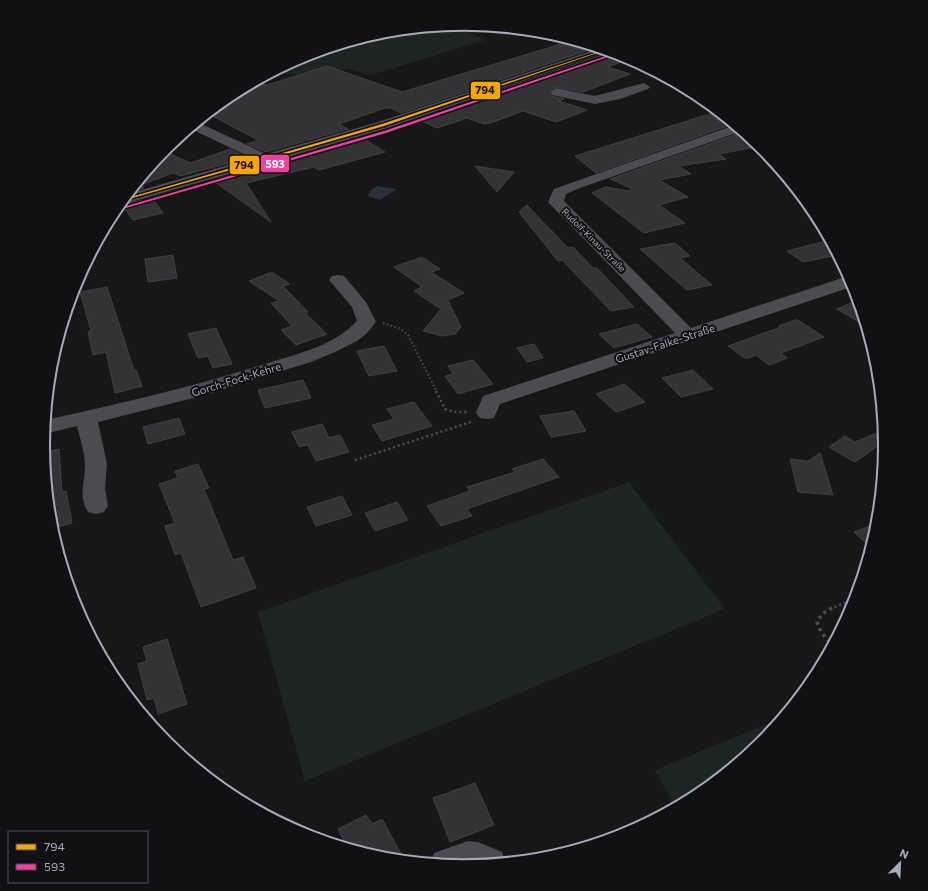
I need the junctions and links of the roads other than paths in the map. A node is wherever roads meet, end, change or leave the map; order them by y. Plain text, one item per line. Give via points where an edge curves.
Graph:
1 (597, 53) edge
2 (520, 79) junction
3 (644, 87) dead end
4 (198, 128) edge
5 (732, 130) edge
6 (265, 159) junction
7 (132, 197) edge
8 (338, 280) dead end
9 (845, 283) edge
10 (688, 335) junction
11 (488, 413) road end
12 (86, 418) junction
13 (50, 426) edge
14 (96, 506) dead end
15 (479, 859) edge
16 (458, 860) edge

1 - 2 street
2 - 3 street via 558,94 594,100
2 - 6 street via 384,125
4 - 6 street
5 - 10 street, Rudolf-Kinau-Straße via 575,185 559,192 556,202
6 - 7 street
8 - 12 street, Gorch-Fock-Kehre via 360,306 367,322 361,331 310,356 248,376
9 - 10 street, Gustav-Falke-Straße
10 - 11 street, Gustav-Falke-Straße via 490,400
12 - 13 street, Gorch-Fock-Kehre
12 - 14 street via 96,464 93,488
15 - 16 street via 465,857

